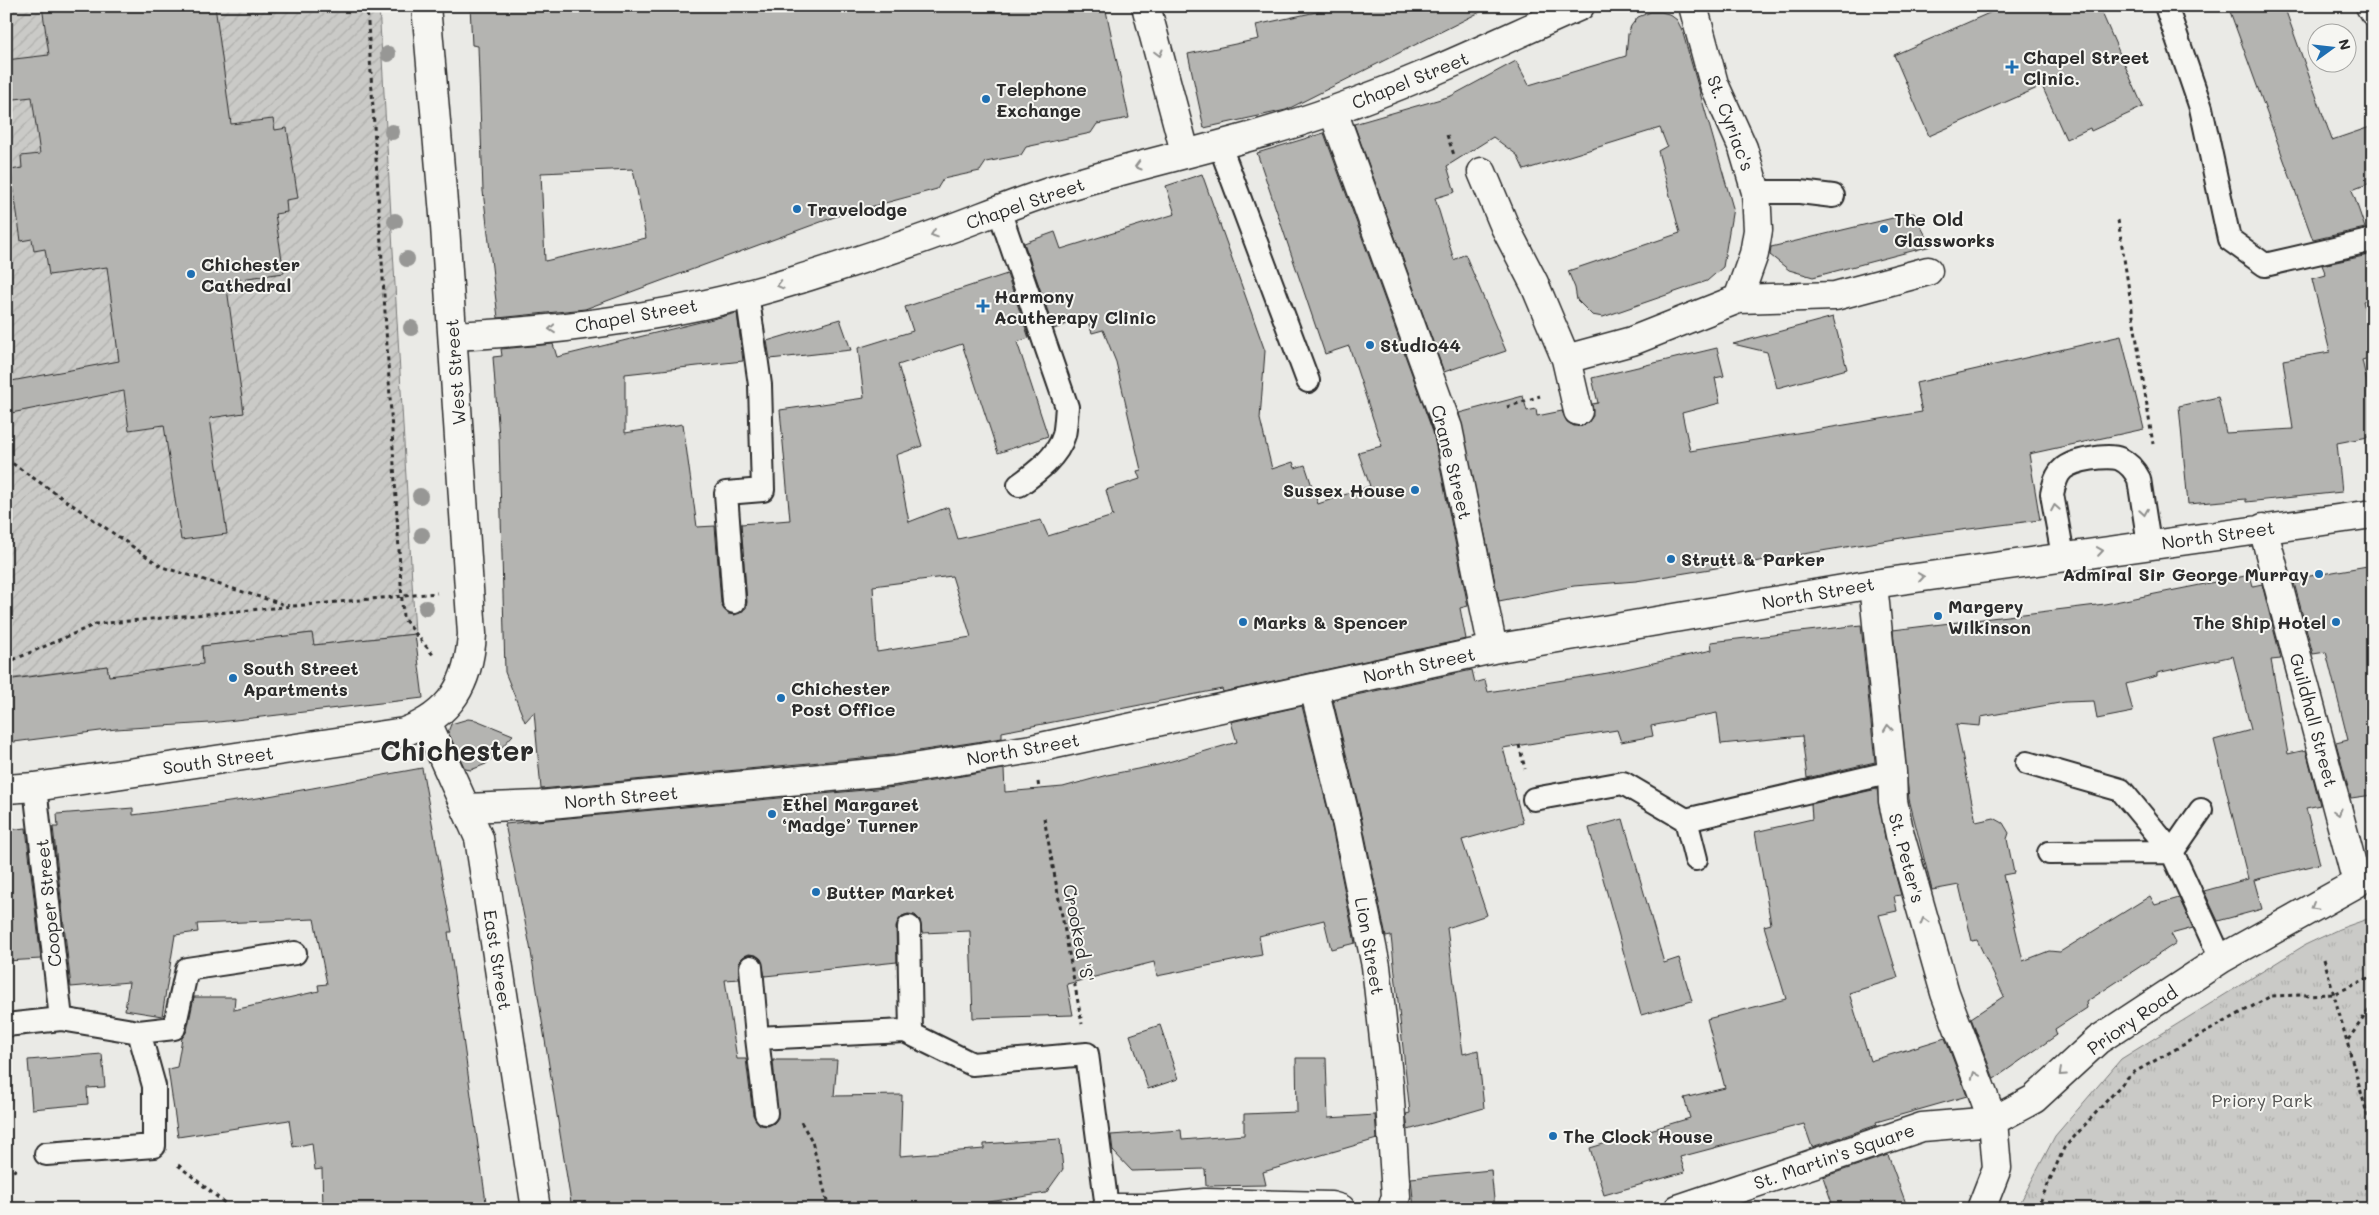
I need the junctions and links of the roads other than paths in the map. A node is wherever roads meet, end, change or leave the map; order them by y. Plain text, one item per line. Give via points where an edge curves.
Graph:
1 (426, 6) edge
2 (1146, 6) edge
3 (1580, 6) edge
4 (1693, 6) edge
5 (2166, 6) edge
6 (2370, 6) edge
7 (2373, 11) edge
8 (1333, 111) junction
9 (1220, 146) junction
10 (1185, 152) junction
11 (1482, 172) dead end
12 (1756, 192) junction
13 (1833, 196) dead end
14 (999, 210) junction
15 (2373, 240) edge
16 (1928, 272) dead end
17 (748, 294) junction
18 (1738, 299) junction
19 (453, 336) junction
20 (1566, 358) junction
21 (1308, 381) dead end
22 (1578, 411) dead end
23 (1019, 485) dead end
24 (2373, 514) edge
25 (2264, 528) junction
26 (2150, 544) junction
27 (2063, 556) junction
28 (1873, 584) junction
29 (734, 602) dead end
30 (1493, 649) junction
31 (1314, 688) junction
32 (427, 722) junction
33 (2027, 763) dead end
34 (1892, 772) junction
35 (35, 787) junction
36 (6, 789) edge
37 (1534, 799) dead end
38 (466, 808) junction
39 (2200, 810) dead end
40 (1686, 820) junction
41 (2172, 852) junction
42 (2049, 853) dead end
43 (1696, 859) dead end
44 (2365, 879) edge
45 (909, 927) dead end
46 (295, 953) dead end
47 (2221, 959) junction
48 (751, 966) dead end
49 (61, 1019) junction
50 (6, 1025) edge
51 (139, 1032) junction
52 (911, 1033) junction
53 (756, 1038) junction
54 (766, 1112) dead end
55 (1993, 1121) junction
56 (46, 1154) dead end
57 (1108, 1208) edge
58 (536, 1209) edge
59 (1103, 1209) edge
60 (1341, 1209) edge
61 (1392, 1209) edge
62 (1678, 1209) edge
63 (1981, 1209) edge

1 - 19 street, West Street
2 -> 10 street
3 - 8 street, Chapel Street via 1424,77
4 - 12 street, St. Cyriac's via 1714,84 1743,148
5 - 15 lane via 2201,108 2229,239 2265,265
6 - 7 street
8 - 9 street, Chapel Street
8 - 30 street, Crane Street via 1448,428
9 - 10 street, Chapel Street
9 - 21 lane
10 -> 14 street, Chapel Street
11 - 20 street via 1504,227 1534,283
12 - 13 lane
12 - 18 street, St. Cyriac's via 1758,230 1754,254
14 -> 17 street, Chapel Street via 804,278
14 - 23 lane via 1067,407 1064,435 1053,454 1038,472
16 - 18 street via 1836,296
17 -> 19 street, Chapel Street via 560,328
17 - 29 lane via 760,385 764,490 726,493
18 - 20 street via 1632,341
19 - 32 street, West Street via 472,648 461,687
20 - 22 street
24 - 25 street, North Street
25 - 26 street, North Street
25 -> 44 street, Guildhall Street
27 -> 26 street, North Street
27 -> 26 lane via 2052,494 2054,484 2062,469 2071,464 2111,457 2121,459 2139,479
28 -> 27 street, North Street
28 - 30 street, North Street
34 -> 28 street, St. Peter's
30 - 31 street, North Street
31 - 38 street, North Street via 1032,749 894,771 540,805
31 - 61 street, Lion Street via 1376,966 1395,1168 1396,1196
32 - 35 street, South Street via 404,732
32 - 38 street, East Street
33 - 41 lane via 2121,790
34 - 40 lane
55 -> 34 street, St. Peter's via 1940,975 1900,835 1893,801
35 - 36 street, South Street
35 - 49 lane, Cooper Street
37 - 40 lane via 1623,783
38 - 58 street, East Street via 479,838
39 - 41 lane
40 - 43 lane
41 - 42 lane
41 - 47 lane
44 -> 47 street, Priory Road
45 - 52 lane
46 - 51 lane via 187,969 174,1028
47 -> 55 street, Priory Road via 2098,1040 2034,1099
48 - 53 lane
49 - 50 lane
49 - 51 lane
51 - 56 lane via 154,1086 154,1146
52 - 53 lane
52 - 57 lane via 972,1064 1087,1054
53 - 54 lane
55 - 62 street, St. Martin's Square via 1922,1127
55 - 63 street via 1997,1168
57 - 59 lane
57 - 60 street via 1241,1203

